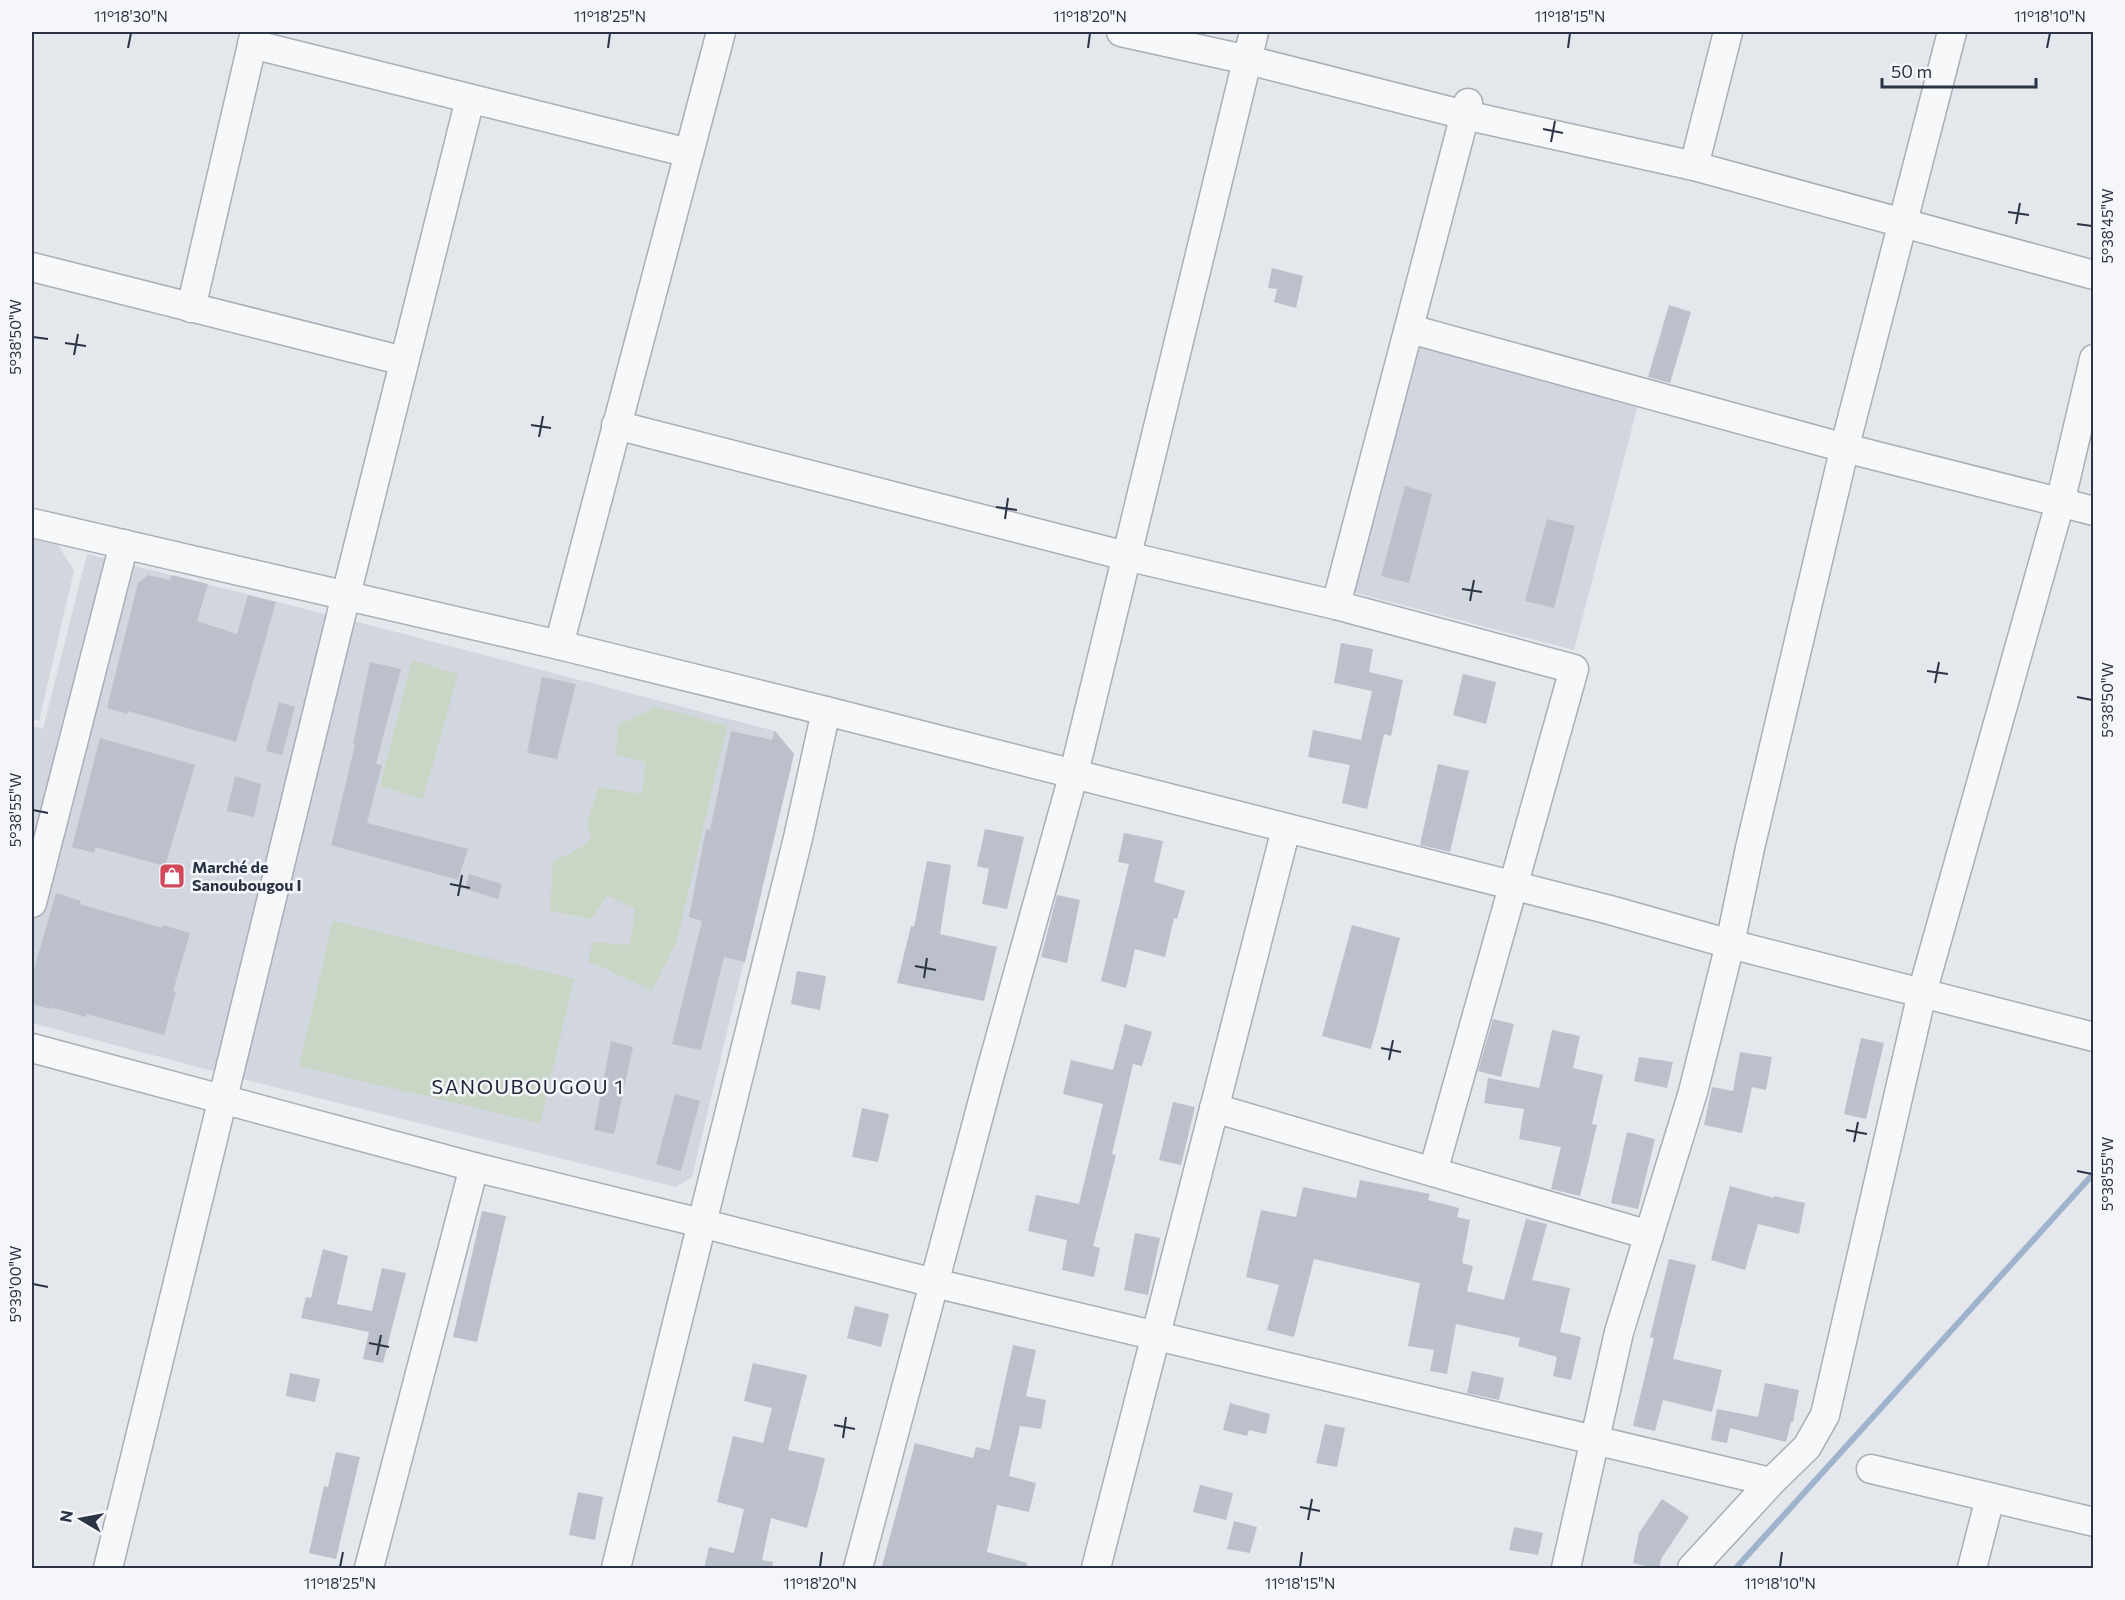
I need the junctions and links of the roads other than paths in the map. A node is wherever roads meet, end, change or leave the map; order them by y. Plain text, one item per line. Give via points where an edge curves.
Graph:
1 (721, 32) edge
2 (1121, 32) edge
3 (1254, 32) edge
4 (1728, 32) edge
5 (1952, 32) edge
6 (254, 38) edge
7 (1248, 60) junction
8 (471, 99) junction
9 (1467, 109) junction
10 (688, 153) junction
11 (1694, 166) junction
12 (1902, 223) junction
13 (32, 267) edge
14 (2094, 274) edge
15 (191, 308) junction
16 (1410, 329) junction
17 (2094, 359) edge
18 (404, 361) junction
19 (616, 425) junction
20 (1845, 448) junction
21 (2060, 502) junction
22 (2094, 511) edge
23 (32, 523) edge
24 (124, 544) junction
25 (1126, 556) junction
26 (346, 595) junction
27 (1336, 605) junction
28 (559, 645) junction
29 (826, 711) junction
30 (1074, 773) junction
31 (1286, 829) junction
32 (1513, 886) junction
33 (32, 903) edge
34 (1730, 944) junction
35 (1922, 993) junction
36 (2094, 1036) edge
37 (32, 1048) edge
38 (223, 1101) junction
39 (1214, 1108) junction
40 (474, 1167) junction
41 (1433, 1172) junction
42 (701, 1223) junction
43 (1649, 1235) junction
44 (934, 1283) junction
45 (1154, 1336) junction
46 (1594, 1440) junction
47 (1871, 1469) dead end
48 (1771, 1482) junction
49 (1990, 1498) junction
50 (2094, 1522) edge
51 (108, 1569) edge
52 (369, 1569) edge
53 (616, 1569) edge
54 (858, 1569) edge
55 (1096, 1569) edge
56 (1566, 1569) edge
57 (1692, 1569) edge
58 (1972, 1569) edge

1 - 10 street
2 - 7 street
3 - 7 street
4 - 11 street
5 - 12 street
6 - 8 street
6 - 15 street
7 - 9 street
7 - 25 street
8 - 10 street
8 - 18 street
9 - 11 street
9 - 16 street
10 - 19 street
11 - 12 street
12 - 14 street
12 - 20 street
13 - 15 street
15 - 18 street
16 - 20 street
16 - 27 street
17 - 21 street
18 - 26 street
19 - 25 street
19 - 28 street
20 - 21 street
20 - 34 street
21 - 22 street
21 - 35 street
23 - 24 street
24 - 26 street
24 - 33 street
25 - 27 street
25 - 30 street
26 - 28 street
26 - 38 street
27 - 32 street via 1574,669
28 - 29 street
29 - 30 street
29 - 42 street
30 - 31 street
30 - 44 street
31 - 32 street
31 - 39 street
32 - 34 street
32 - 41 street
34 - 35 street
34 - 43 street via 1693,1092
35 - 36 street
35 - 48 street via 1825,1415 1807,1447
37 - 38 street
38 - 40 street
38 - 51 street
39 - 41 street
39 - 45 street
40 - 42 street
40 - 52 street
41 - 43 street
42 - 44 street
42 - 53 street
43 - 46 street via 1619,1332
44 - 45 street
44 - 54 street
45 - 46 street
45 - 55 street
46 - 48 street
46 - 56 street
47 - 49 street
48 - 57 street
49 - 50 street
49 - 58 street

